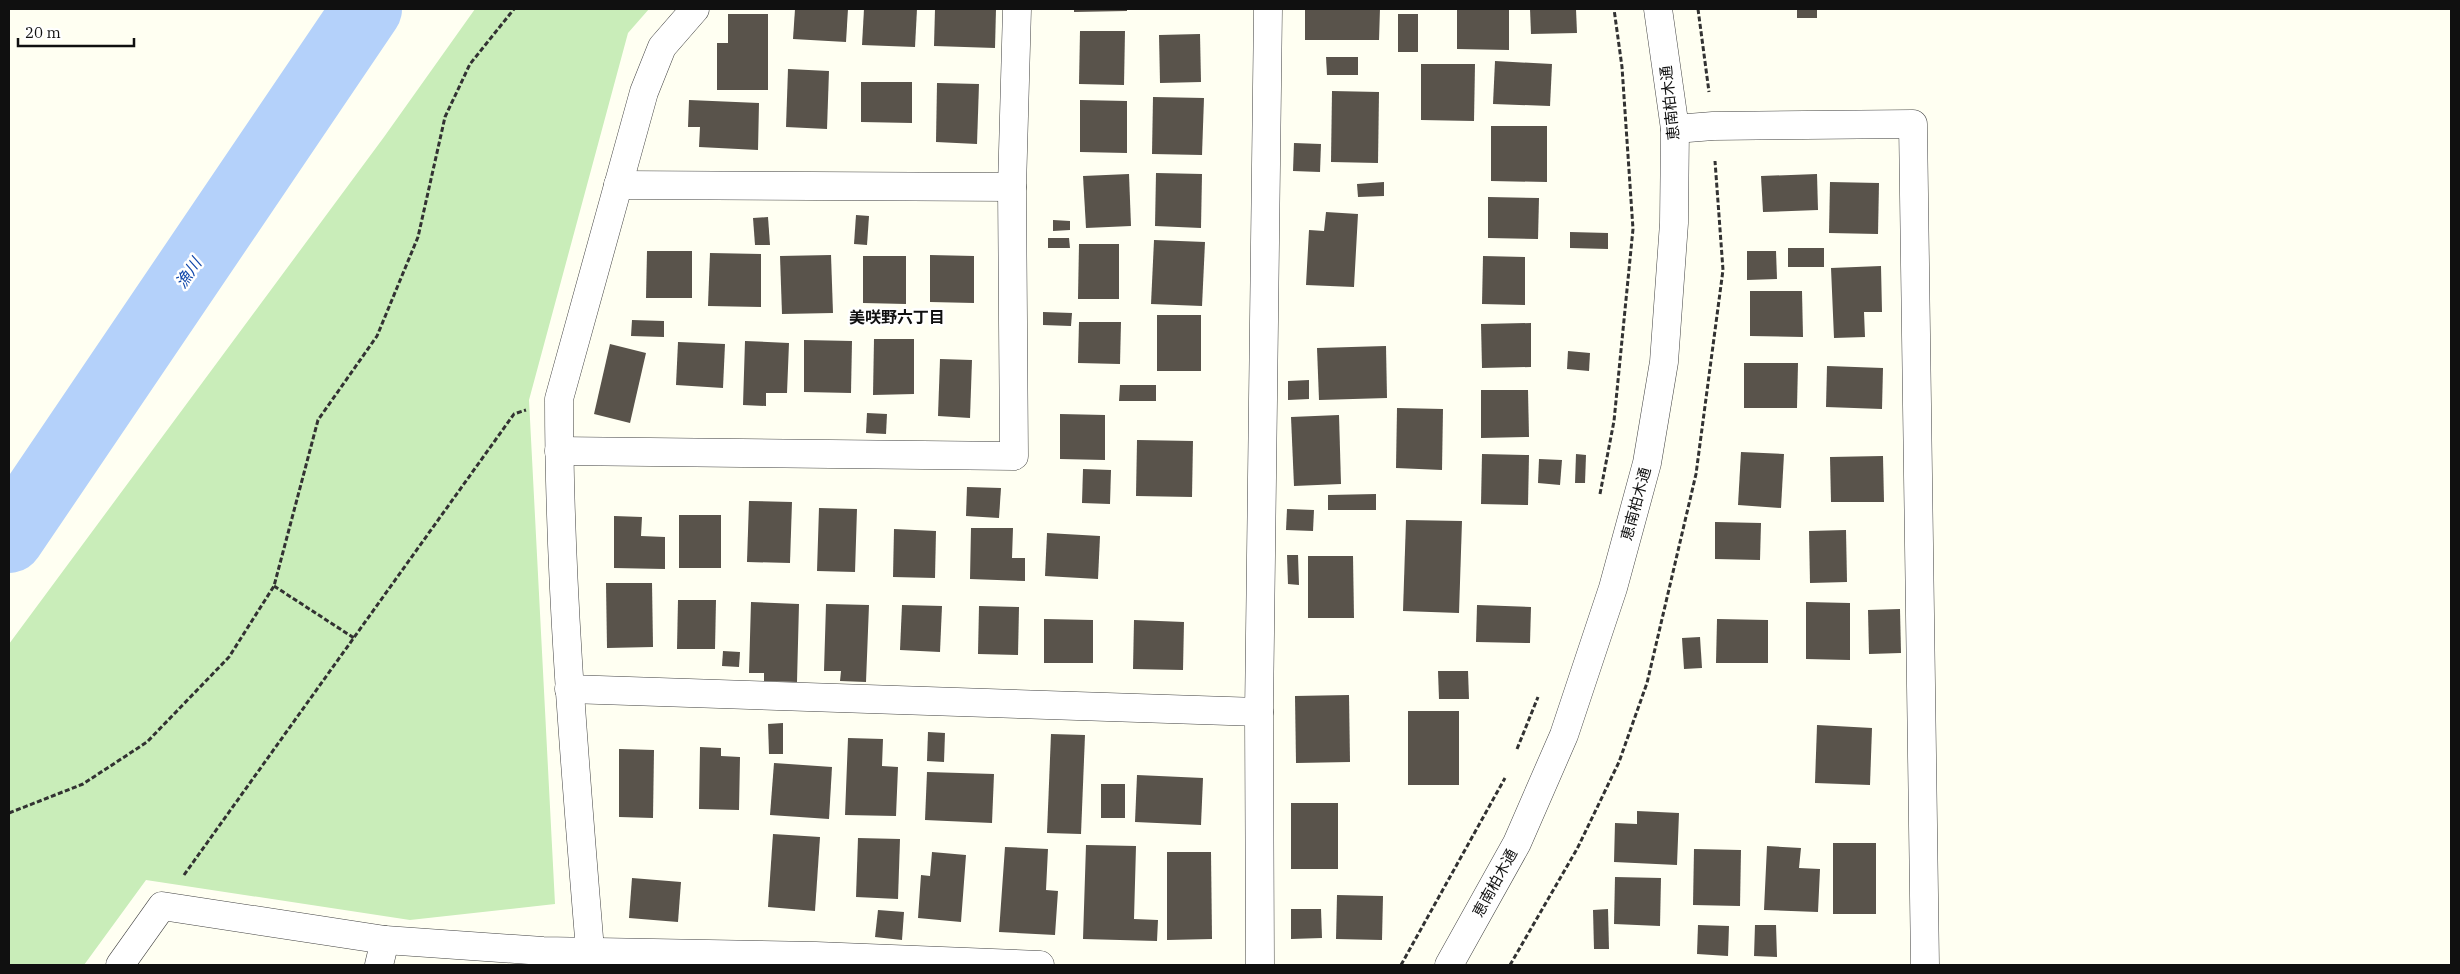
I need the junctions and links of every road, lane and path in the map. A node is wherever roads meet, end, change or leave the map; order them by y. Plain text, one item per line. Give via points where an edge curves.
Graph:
1 (514, 9) edge
2 (695, 9) edge
3 (1017, 9) edge
4 (1268, 9) edge
5 (1614, 9) edge
6 (1658, 9) edge
7 (1675, 129) junction
8 (618, 185) junction
9 (1012, 187) junction
10 (559, 399) junction
11 (559, 451) junction
12 (1600, 498) dead end
13 (274, 586) junction
14 (354, 638) junction
15 (569, 689) junction
16 (1540, 690) dead end
17 (1259, 712) junction
18 (1516, 753) dead end
19 (1509, 771) dead end
20 (9, 813) edge
21 (162, 906) junction
22 (590, 950) junction
23 (382, 953) edge
24 (542, 958) edge
25 (815, 961) edge
26 (120, 965) edge
27 (1040, 965) edge
28 (1260, 965) edge
29 (1400, 965) edge
30 (1449, 965) edge
31 (1925, 965) edge

1 - 13 path via 470,64 445,117 418,237 378,336 318,420
2 - 8 street via 662,47 644,92
3 - 9 street
4 - 17 street
5 - 12 path via 1622,67 1633,229 1614,421
6 - 7 street, 恵南柏木通
7 - 30 street, 恵南柏木通 via 1674,223 1664,362 1647,463 1616,578 1564,735 1517,843
7 - 31 street via 1913,124
8 - 9 street
8 - 10 street
9 - 11 street via 1014,456
10 - 11 street
10 - 14 path via 514,414
11 - 15 street
13 - 14 path
13 - 20 path via 229,657 147,742 83,784
14 - 21 path
15 - 17 street
15 - 22 street
16 - 18 path
17 - 28 street
19 - 29 path
21 - 23 street
21 - 26 street
22 - 24 street
22 - 25 street
23 - 24 street
25 - 27 street

